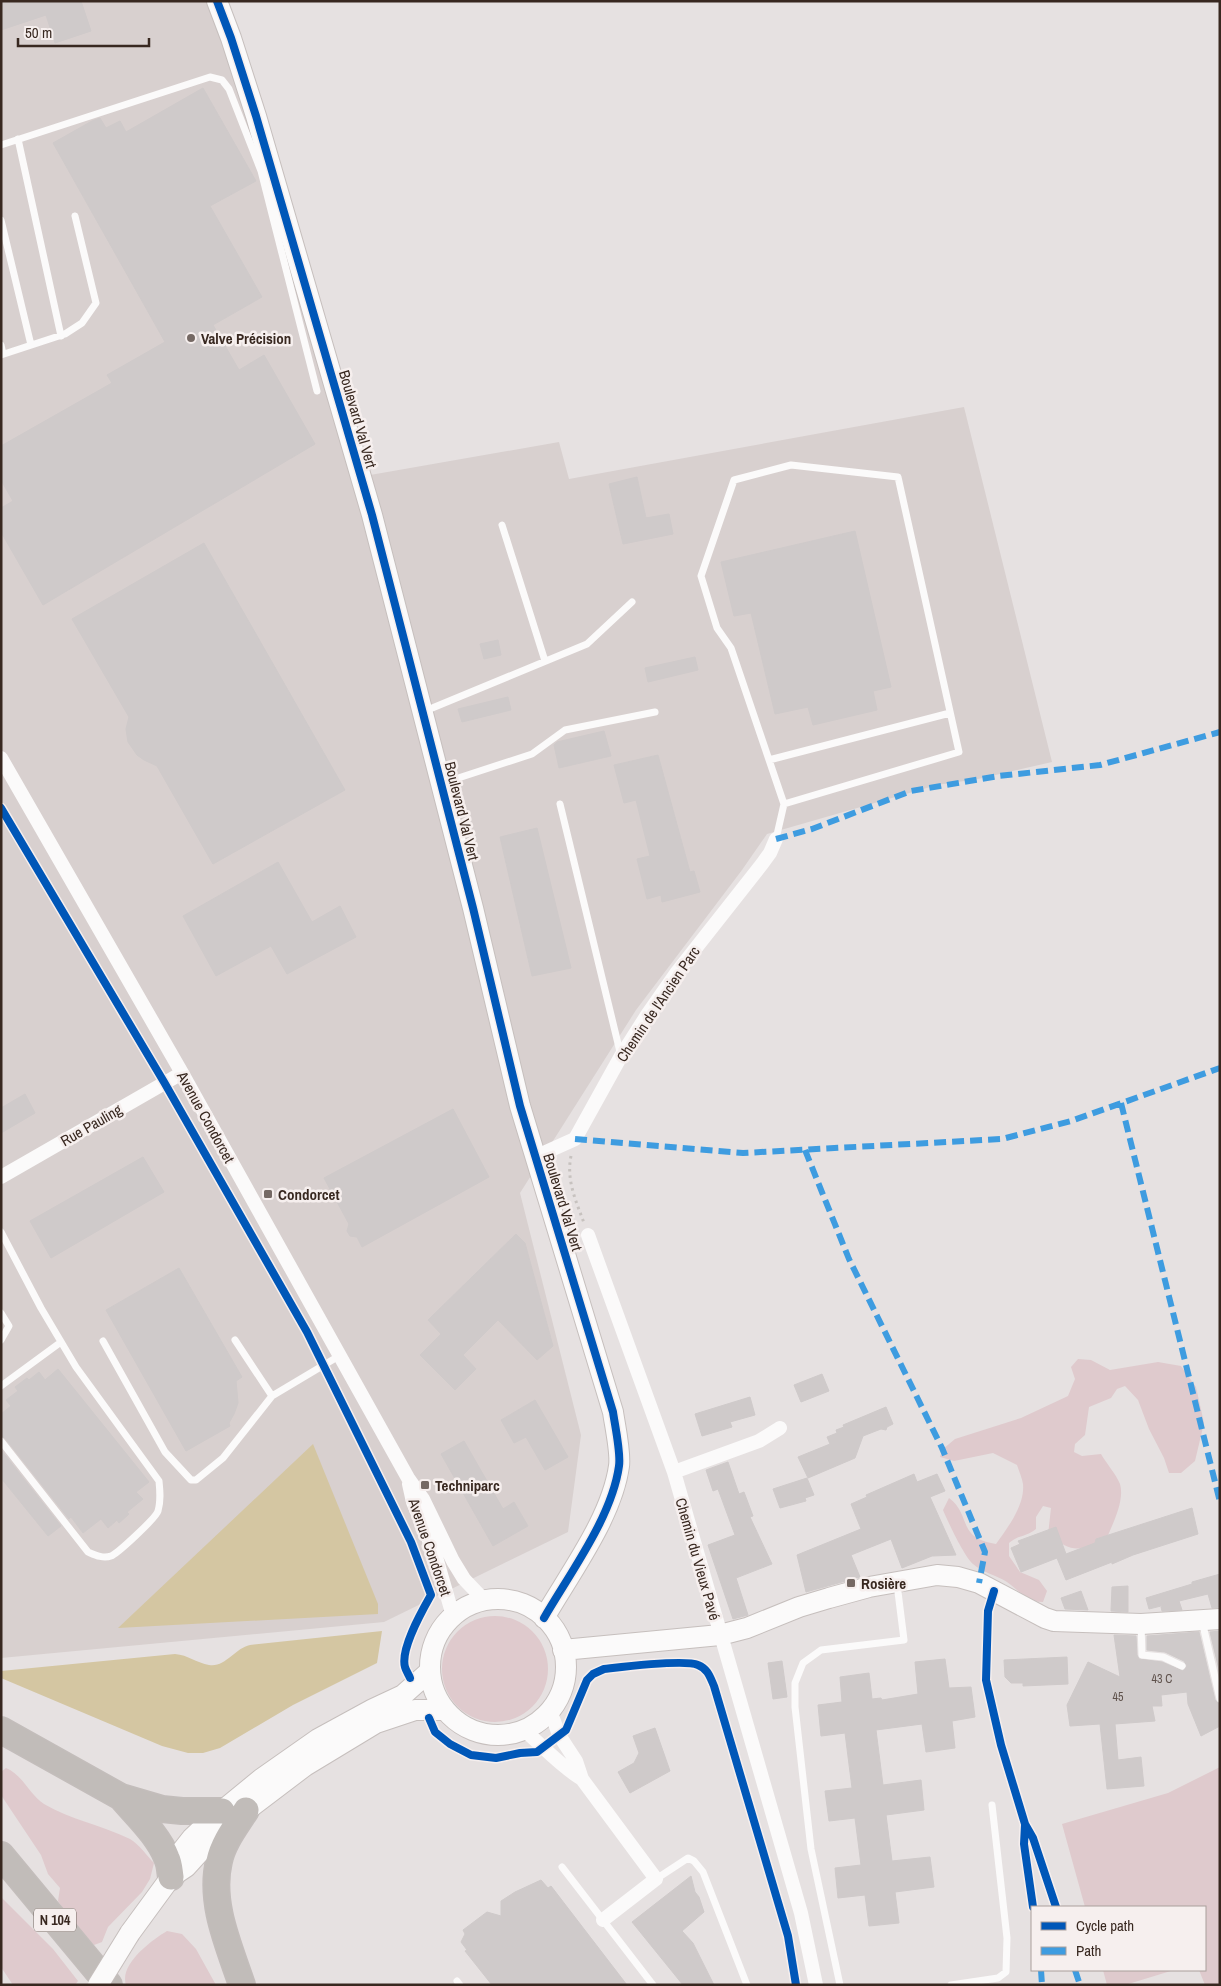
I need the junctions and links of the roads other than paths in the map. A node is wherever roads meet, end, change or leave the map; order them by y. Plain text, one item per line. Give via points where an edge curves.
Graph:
1 (217, 1) edge
2 (18, 140) junction
3 (1, 145) edge
4 (75, 216) dead end
5 (1, 220) edge
6 (61, 336) junction
7 (1, 345) edge
8 (32, 345) junction
9 (2, 354) edge
10 (317, 391) dead end
11 (502, 525) dead end
12 (632, 602) dead end
13 (545, 661) junction
14 (422, 712) junction
15 (655, 712) dead end
16 (950, 713) junction
17 (1, 758) edge
18 (769, 760) junction
19 (441, 784) junction
20 (560, 804) dead end
21 (784, 804) junction
22 (776, 839) joint
23 (621, 1056) junction
24 (182, 1073) junction
25 (535, 1157) junction
26 (1, 1177) edge
27 (1, 1232) edge
28 (588, 1235) road end
29 (1, 1313) edge
30 (1, 1340) edge
31 (235, 1340) dead end
32 (103, 1341) dead end
33 (61, 1342) junction
34 (339, 1356) junction
35 (1, 1386) edge
36 (272, 1396) junction
37 (780, 1428) dead end
38 (1, 1441) edge
39 (674, 1472) junction
40 (408, 1478) junction
41 (897, 1582) junction
42 (485, 1600) junction
43 (453, 1616) junction
44 (544, 1618) junction
45 (1211, 1620) edge
46 (1141, 1624) junction
47 (720, 1635) junction
48 (563, 1650) junction
49 (1182, 1666) dead end
50 (430, 1671) junction
51 (1220, 1699) edge
52 (445, 1710) junction
53 (550, 1710) junction
54 (1, 1730) edge
55 (524, 1730) junction
56 (582, 1780) junction
57 (121, 1797) junction
58 (992, 1805) dead end
59 (246, 1810) junction
60 (222, 1811) junction
61 (1, 1855) edge
62 (562, 1867) dead end
63 (171, 1878) junction
64 (656, 1879) junction
65 (603, 1920) junction
66 (98, 1985) edge
67 (109, 1985) edge
68 (242, 1985) edge
69 (654, 1985) edge
70 (747, 1985) edge
71 (816, 1985) edge
72 (840, 1985) edge
73 (951, 1985) edge

1 - 14 street, Boulevard Val Vert via 256,116 372,515
2 - 3 lane
2 - 6 lane
2 - 10 lane via 210,76 222,80 229,89 261,171
4 - 6 lane via 96,303 82,323
5 - 8 lane
6 - 8 lane
7 - 9 lane
8 - 9 lane
11 - 13 lane
12 - 13 lane via 587,644
13 - 14 lane
14 - 19 street, Boulevard Val Vert
15 - 19 lane via 565,730 532,754
16 - 18 lane
16 - 18 lane via 898,477 791,465 734,480 702,576 717,628 731,648
16 - 21 lane via 959,752
17 - 24 street, Avenue Condorcet
18 - 21 lane
19 - 25 street, Boulevard Val Vert
20 - 23 lane
21 - 22 lane
22 - 23 street, Chemin de l'Ancien Parc via 762,864 676,972
23 - 25 street, Chemin de l'Ancien Parc via 575,1139
24 - 26 street, Rue Pauling
24 - 34 street, Avenue Condorcet
25 - 44 street, Boulevard Val Vert via 613,1412 620,1465 611,1497 586,1548
27 - 33 lane
28 - 39 street, Chemin du Vieux Pavé
29 - 30 lane via 9,1326
31 - 36 lane
32 - 36 lane via 165,1452 191,1480 196,1480 224,1458
33 - 35 lane
33 - 38 lane via 159,1481 158,1513 111,1556 101,1557 88,1552
34 - 36 lane
34 - 40 street, Avenue Condorcet
37 - 39 street via 759,1441
39 - 47 street, Chemin du Vieux Pavé
40 - 42 street, Avenue Condorcet via 423,1498 453,1562 464,1579
40 - 43 street, Avenue Condorcet via 413,1502 436,1557
41 - 46 street via 937,1576 958,1577 979,1583 1054,1621
41 - 47 street via 799,1607
41 - 72 lane via 904,1640 821,1650 803,1663 795,1682 811,1849
42 - 43 street
42 - 44 street via 506,1600 526,1606
43 - 50 street via 434,1644
44 - 48 street via 556,1632
45 - 46 street
45 - 51 lane
46 - 49 lane via 1142,1655 1163,1658
47 - 48 street
47 - 71 street, Chemin du Vieux Pavé via 801,1913
48 - 53 street via 566,1670 562,1690
50 - 52 street via 434,1692
50 - 60 street via 403,1695 372,1708 318,1739
52 - 55 street via 460,1724 479,1733 499,1736
52 - 59 street via 415,1710 376,1723 306,1766
53 - 55 street via 538,1723
53 - 56 street
54 - 57 highway
55 - 56 street via 564,1768
56 - 64 street
57 - 60 highway via 162,1809
57 - 63 highway via 164,1850
58 - 73 lane via 1007,1938 1006,1972 998,1978
59 - 63 street via 218,1832 186,1867
59 - 68 highway via 224,1847 217,1877 221,1922
60 - 63 street via 176,1857
61 - 67 highway, N 104
62 - 65 lane
63 - 66 street, bridge via 130,1933
64 - 65 street
64 - 70 lane via 688,1858 694,1861 703,1872
65 - 69 lane

